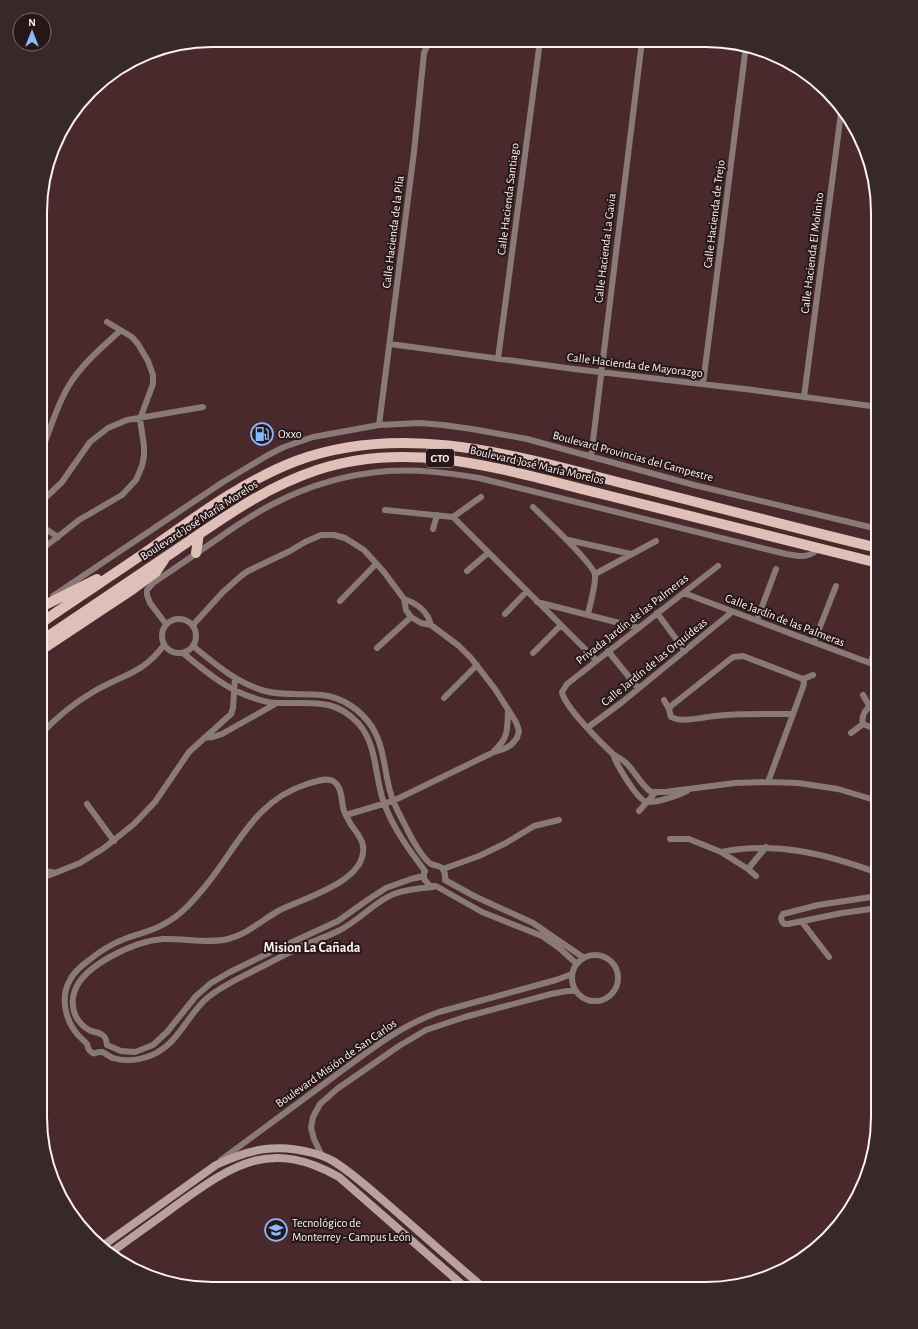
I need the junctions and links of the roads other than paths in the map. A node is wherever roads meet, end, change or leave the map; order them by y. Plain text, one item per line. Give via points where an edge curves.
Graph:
1 (427, 47) edge
2 (539, 47) edge
3 (641, 47) edge
4 (745, 52) edge
5 (841, 116) edge
6 (107, 322) dead end
7 (120, 331) junction
8 (390, 344) junction
9 (498, 359) junction
10 (601, 372) junction
11 (703, 384) junction
12 (804, 397) junction
13 (871, 406) edge
14 (203, 407) dead end
15 (140, 418) junction
16 (379, 425) junction
17 (47, 436) edge
18 (590, 457) junction
19 (47, 496) edge
20 (481, 497) dead end
21 (533, 507) dead end
22 (385, 510) dead end
23 (437, 515) junction
24 (453, 517) junction
25 (871, 527) edge
26 (433, 529) dead end
27 (47, 530) edge
28 (200, 534) junction
29 (58, 537) junction
30 (568, 540) junction
31 (656, 541) dead end
32 (47, 545) edge
33 (871, 546) edge
34 (818, 549) junction
35 (488, 553) junction
36 (196, 554) junction
37 (631, 554) junction
38 (165, 557) junction
39 (134, 560) junction
40 (871, 561) edge
41 (376, 564) junction
42 (718, 566) dead end
43 (776, 569) dead end
44 (467, 571) dead end
45 (595, 574) junction
46 (836, 586) dead end
47 (527, 590) junction
48 (684, 593) junction
49 (404, 599) junction
50 (340, 600) dead end
51 (47, 602) edge
52 (538, 602) junction
53 (47, 603) edge
54 (732, 612) junction
55 (657, 613) junction
56 (505, 614) dead end
57 (588, 614) junction
58 (410, 617) junction
59 (47, 619) edge
60 (757, 620) junction
61 (166, 624) junction
62 (193, 625) junction
63 (432, 625) junction
64 (561, 625) junction
65 (639, 628) junction
66 (47, 638) edge
67 (814, 642) junction
68 (164, 645) junction
69 (47, 646) edge
70 (193, 646) junction
71 (377, 648) dead end
72 (608, 651) junction
73 (685, 651) junction
74 (183, 653) junction
75 (533, 653) dead end
76 (210, 660) junction
77 (596, 660) junction
78 (870, 663) edge
79 (477, 665) junction
80 (201, 668) junction
81 (813, 675) dead end
82 (235, 678) junction
83 (803, 679) junction
84 (638, 688) junction
85 (234, 690) junction
86 (863, 696) dead end
87 (444, 698) dead end
88 (337, 699) junction
89 (664, 700) dead end
90 (277, 703) junction
91 (334, 707) junction
92 (870, 707) joint
93 (669, 709) junction
94 (508, 711) junction
95 (793, 714) junction
96 (863, 724) junction
97 (871, 727) edge
98 (47, 728) edge
99 (587, 728) junction
100 (851, 733) dead end
101 (204, 738) junction
102 (494, 752) junction
103 (613, 754) junction
104 (768, 782) junction
105 (690, 789) junction
106 (655, 793) junction
107 (871, 799) edge
108 (393, 801) junction
109 (648, 802) junction
110 (87, 804) dead end
111 (384, 804) junction
112 (639, 811) dead end
113 (346, 815) junction
114 (559, 820) dead end
115 (670, 839) dead end
116 (114, 841) junction
117 (766, 848) junction
118 (721, 852) junction
119 (433, 865) junction
120 (443, 869) junction
121 (748, 869) junction
122 (47, 871) edge
123 (871, 871) edge
124 (56, 872) junction
125 (424, 873) junction
126 (47, 874) edge
127 (756, 876) dead end
128 (445, 880) junction
129 (435, 886) junction
130 (871, 897) edge
131 (488, 902) junction
132 (871, 909) edge
133 (482, 912) junction
134 (513, 914) junction
135 (508, 922) junction
136 (802, 922) junction
137 (829, 957) dead end
138 (584, 958) junction
139 (577, 964) junction
140 (572, 974) junction
141 (576, 992) junction
142 (95, 1033) junction
143 (86, 1044) junction
144 (107, 1045) junction
145 (101, 1052) junction
146 (344, 1069) junction
147 (352, 1079) junction
148 (322, 1156) junction
149 (216, 1164) junction
150 (105, 1243) edge
151 (114, 1250) edge
152 (459, 1282) edge
153 (477, 1282) edge

1 - 8 street, Calle Hacienda de la Pila
2 - 9 street, Calle Hacienda Santiago
3 - 10 street, Calle Hacienda La Gavia
4 - 11 street, Calle Hacienda de Trejo
5 - 12 street, Calle Hacienda El Molinito
6 - 7 street
7 - 15 street via 132,337 138,344 148,360 153,375 153,384
7 - 17 street via 89,359 67,387
8 - 9 street, Calle Hacienda de Mayorazgo
8 - 16 street, Calle Hacienda de la Pila
9 - 10 street, Calle Hacienda de Mayorazgo
10 - 11 street, Calle Hacienda de Mayorazgo
10 - 18 street, Calle Hacienda La Gavia
11 - 12 street, Calle Hacienda de Mayorazgo
12 - 13 street, Calle Hacienda de Mayorazgo
14 - 15 street
15 - 19 street via 108,428 98,435 90,442 62,482
15 - 29 street via 144,456 136,480 122,495 79,520
16 - 18 street, Boulevard Provincias del Campestre via 420,423 472,429 527,439
16 - 51 street, Boulevard Provincias del Campestre via 313,437 273,452 223,482
18 - 25 street, Boulevard Provincias del Campestre
20 - 24 street
21 - 30 street
22 - 23 street
23 - 24 street
23 - 26 street
24 - 35 street
27 - 29 street
28 - 34 main road, Boulevard José María Morelos / GTO via 261,494 318,470 362,460 418,456 469,462 523,474
28 - 36 main road
28 - 38 main road, Boulevard José María Morelos / GTO
29 - 32 street
30 - 37 street
30 - 45 street
31 - 37 street
33 - 39 main road, Boulevard José María Morelos / GTO via 487,451 436,444 380,443 332,450 278,468 202,512
34 - 36 street via 808,556 786,554 479,478 431,471 402,470 358,475 310,487 255,514
34 - 40 main road, Boulevard José María Morelos / GTO
35 - 44 street
35 - 47 street
36 - 61 street via 153,583 147,590 150,603
37 - 45 street
38 - 66 main road, Boulevard José María Morelos / GTO
38 - 69 main road via 159,568 150,576
39 - 53 main road
39 - 59 main road, Boulevard José María Morelos / GTO
41 - 49 street
41 - 50 street
41 - 62 street via 352,541 334,535 321,535 241,576
42 - 48 street, Privada Jardín de las Palmeras
43 - 60 street
45 - 57 street
46 - 67 street
47 - 52 street
47 - 56 street
48 - 54 street, Calle Jardín de las Palmeras
48 - 55 street, Privada Jardín de las Palmeras
49 - 58 street
49 - 63 street via 424,611
52 - 57 street
52 - 64 street
54 - 60 street, Calle Jardín de las Palmeras
54 - 73 street, Calle Jardín de las Orquídeas
55 - 65 street, Privada Jardín de las Palmeras
55 - 73 street
57 - 65 street
58 - 63 street via 421,624
58 - 71 street
60 - 67 street, Calle Jardín de las Palmeras
61 - 62 street via 170,620 182,618
61 - 68 street via 161,634
62 - 70 street via 196,636
63 - 79 street via 459,646
64 - 75 street
64 - 77 street
65 - 72 street, Privada Jardín de las Palmeras
67 - 78 street, Calle Jardín de las Palmeras
68 - 74 street via 172,652
68 - 98 street via 139,669 81,699
70 - 74 street
70 - 76 street
72 - 77 street, Privada Jardín de las Palmeras
72 - 84 street
73 - 84 street, Calle Jardín de las Orquídeas
74 - 80 street
76 - 80 street
76 - 82 street
77 - 99 street, Privada Jardín de las Palmeras via 567,684 562,692 568,706
79 - 87 street
79 - 94 street via 502,698
80 - 85 street
81 - 83 street
82 - 85 street
82 - 88 street via 266,691 323,695
83 - 93 street via 751,658 738,656 724,664
83 - 95 street via 804,683
84 - 99 street, Calle Jardín de las Orquídeas
85 - 90 street via 253,698
85 - 101 street via 231,714
86 - 92 street
88 - 91 street
88 - 108 street via 357,710 371,726 379,742
89 - 93 street
90 - 91 street via 318,703
90 - 101 street via 217,736
91 - 111 street via 344,711 358,723 369,738
92 - 96 street via 865,712
93 - 95 street via 671,717 684,720 738,714
94 - 102 street via 508,728 504,740
94 - 102 street via 517,726 517,738 508,748
95 - 104 street
96 - 97 street
96 - 100 street
99 - 103 street
101 - 116 street via 185,757 155,802
102 - 108 street
103 - 106 street via 625,762 648,789
103 - 109 street via 626,778 641,798
104 - 105 street
104 - 107 street via 821,786
105 - 106 street
105 - 109 street
106 - 109 street
108 - 111 street
108 - 119 street via 411,837
109 - 112 street
110 - 116 street
111 - 113 street
111 - 125 street via 406,846
113 - 142 street via 362,841 363,850 354,871 342,882 281,910 236,937 220,941 164,939 148,942 118,952 95,967 79,983 73,1006 81,1024
113 - 143 street via 341,793 332,781 319,781 300,786 280,795 257,816 206,885 179,914 160,926 107,947 79,968 70,978 66,988 65,1007 72,1026
114 - 120 street via 534,826 483,854
115 - 118 street via 689,840
116 - 124 street via 80,863
117 - 118 street
117 - 121 street
117 - 123 street via 834,858
118 - 121 street
119 - 120 street
119 - 125 street
120 - 128 street
121 - 127 street
122 - 124 street
124 - 126 street
125 - 129 street via 426,882
125 - 144 street via 386,888 338,921 216,980 196,996 153,1045 135,1052 121,1051
128 - 129 street
128 - 131 street
129 - 133 street
129 - 145 street via 391,895 337,932 304,945 222,988 200,1005 170,1044 153,1055 136,1060 123,1060
130 - 136 street via 818,905 781,916 782,922 786,924
131 - 133 street
131 - 134 street
132 - 136 street
133 - 135 street
134 - 135 street
134 - 138 street via 540,928
135 - 139 street via 550,941
136 - 137 street
138 - 139 street
138 - 141 street via 592,955 607,959 615,968 618,979 612,993 597,1001 582,997
139 - 140 street
140 - 141 street
140 - 146 street, Boulevard Misión de San Carlos via 424,1018 389,1037
141 - 147 street, Boulevard Misión de San Carlos via 551,994 435,1027 399,1046
142 - 143 street via 88,1037
142 - 144 street via 104,1036
143 - 145 street via 92,1052
144 - 145 street
146 - 147 street
146 - 149 street, Boulevard Misión de San Carlos
147 - 148 street, Boulevard Misión de San Carlos via 324,1100 313,1117 312,1134
148 - 149 street via 292,1148 270,1148 243,1153
148 - 153 street via 355,1176
149 - 150 street
151 - 152 street via 210,1181 232,1169 263,1159 292,1159 318,1166 338,1177

